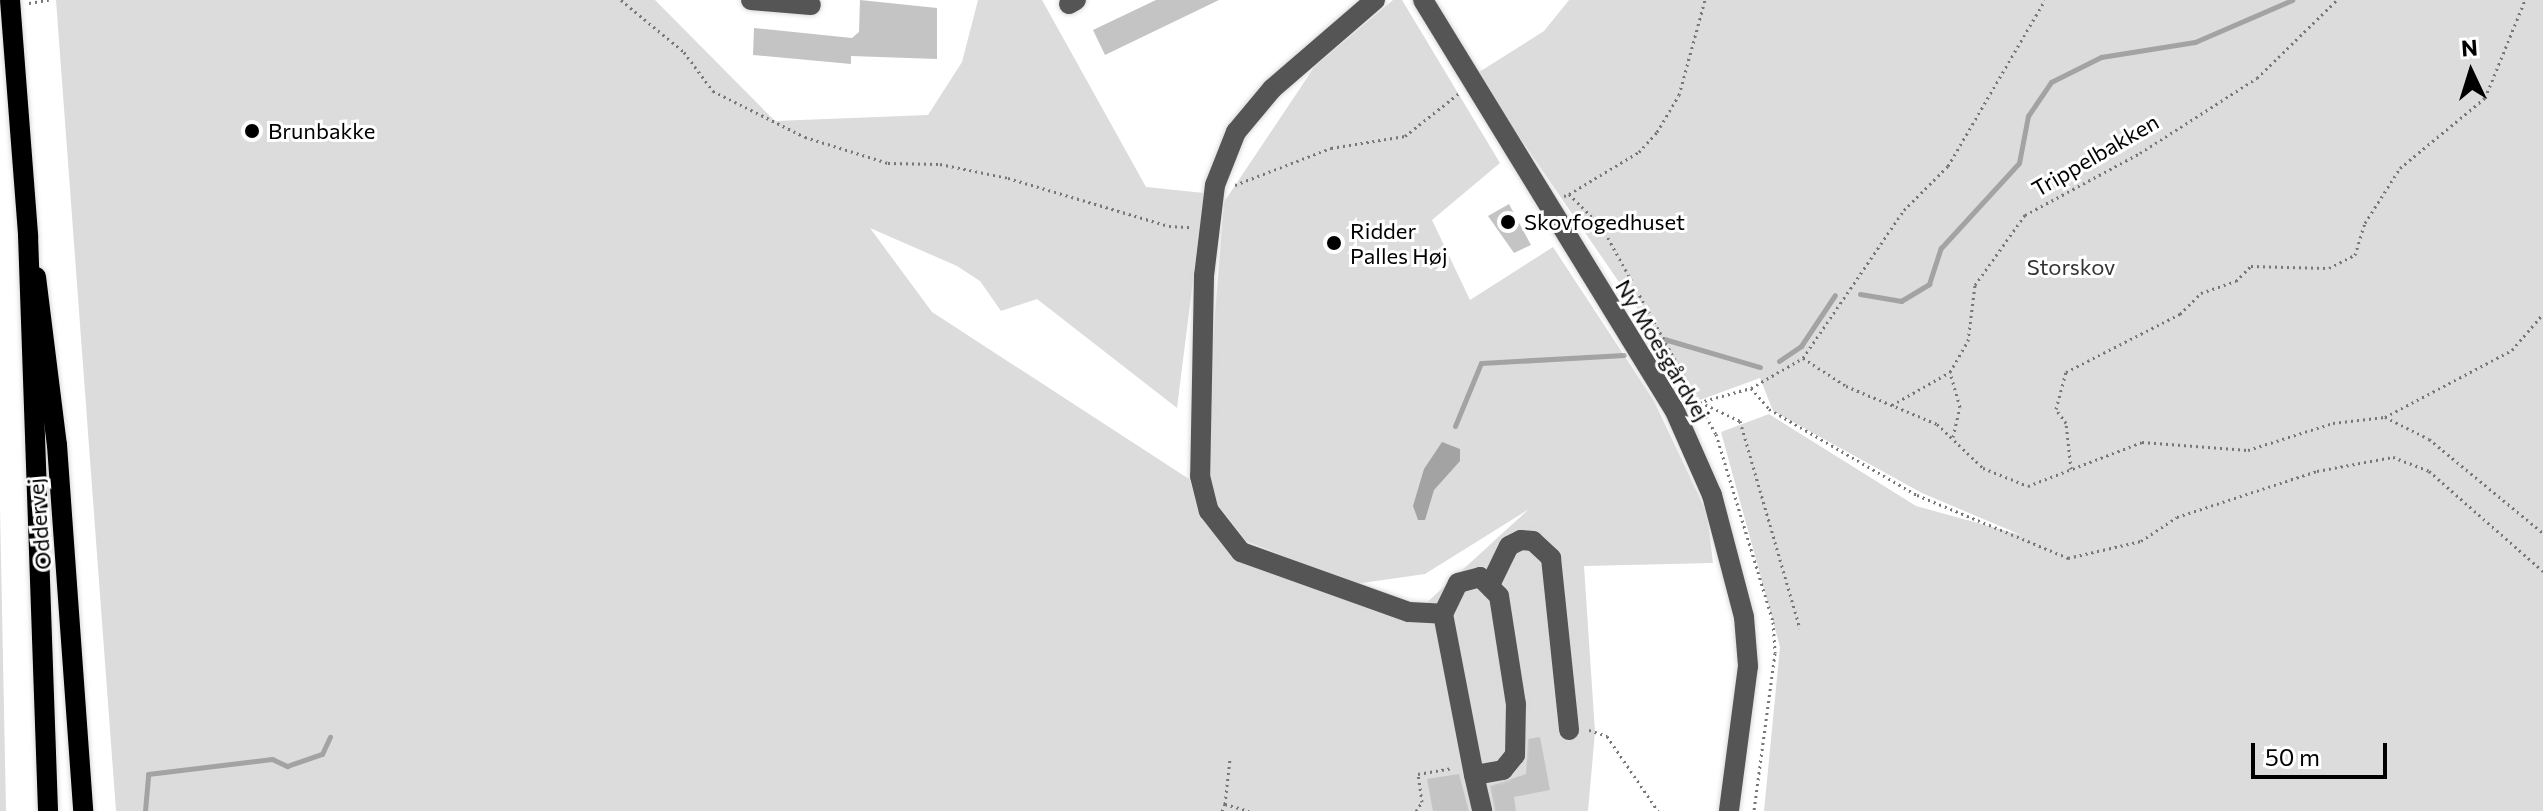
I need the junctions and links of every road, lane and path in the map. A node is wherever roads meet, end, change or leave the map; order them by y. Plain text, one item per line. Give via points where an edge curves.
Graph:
1 (10, 0) edge
2 (621, 0) edge
3 (751, 0) edge
4 (1375, 0) edge
5 (1423, 0) edge
6 (1705, 0) edge
7 (2045, 0) edge
8 (2337, 0) edge
9 (2525, 0) edge
10 (811, 5) dead end
11 (1474, 88) junction
12 (1215, 185) junction
13 (1569, 194) junction
14 (1546, 204) junction
15 (1210, 224) junction
16 (28, 235) junction
17 (2543, 314) edge
18 (1803, 358) junction
19 (1950, 372) junction
20 (1751, 388) junction
21 (1700, 402) junction
22 (1892, 405) junction
23 (1674, 409) junction
24 (2385, 417) junction
25 (1953, 438) junction
26 (2071, 469) junction
27 (2543, 533) edge
28 (2543, 571) edge
29 (1491, 583) junction
30 (1443, 614) junction
31 (1800, 629) dead end
32 (1569, 730) joint
33 (1230, 759) dead end
34 (1473, 770) junction
35 (1225, 804) junction
36 (48, 811) edge
37 (83, 811) edge
38 (1222, 811) edge
39 (1249, 811) edge
40 (1416, 811) edge
41 (1482, 811) edge
42 (1658, 811) edge
43 (1729, 811) edge

1 - 16 main road, Oddervej
2 - 15 path via 684,52 713,91 805,137 888,163 940,164 1008,178 1169,226
3 - 10 street
4 - 12 street via 1272,89 1236,132
5 - 11 street, Ny Moesgårdvej
6 - 13 path via 1679,95 1657,132 1639,152
7 - 18 path via 1948,166 1904,210
8 - 19 path, Trippelbakken via 2257,78 2140,153 2025,215 1975,285 1968,341
9 - 26 path via 2485,98 2400,168 2365,223 2355,255 2329,268 2251,266 2236,281 2201,293 2180,314 2066,372 2056,409 2066,423
11 - 12 path via 1440,102 1405,136 1331,148 1257,181
11 - 14 street, Ny Moesgårdvej
12 - 15 street
13 - 14 path
13 - 21 path via 1602,227 1652,327
14 - 23 street, Ny Moesgårdvej
15 - 30 street via 1197,430 1200,476 1221,530 1265,565 1409,612
16 - 36 main road, Oddervej
16 - 37 main road, Oddervej via 55,430
17 - 24 path via 2512,350
18 - 20 path
18 - 22 path
19 - 22 path
19 - 25 path via 1960,407
20 - 21 path
20 - 28 path via 1769,409 1917,495 2068,558 2141,541 2177,517 2329,467 2393,457 2429,471
21 - 23 path
21 - 31 path via 1740,421
22 - 25 path
23 - 43 street, Ny Moesgårdvej via 1712,495 1744,617 1748,666
24 - 26 path via 2333,423 2248,450 2142,442
24 - 27 path via 2429,439
25 - 26 path via 1983,468 2015,483 2040,483
29 - 30 street via 1468,578 1458,583
29 - 32 street via 1509,546 1521,540 1533,541 1551,558
29 - 34 street via 1499,596 1516,704 1515,755 1503,770
30 - 34 street
32 - 42 path via 1597,730 1607,736
33 - 35 path
34 - 40 path via 1418,774 1422,802
34 - 41 street
35 - 38 path
35 - 39 path

